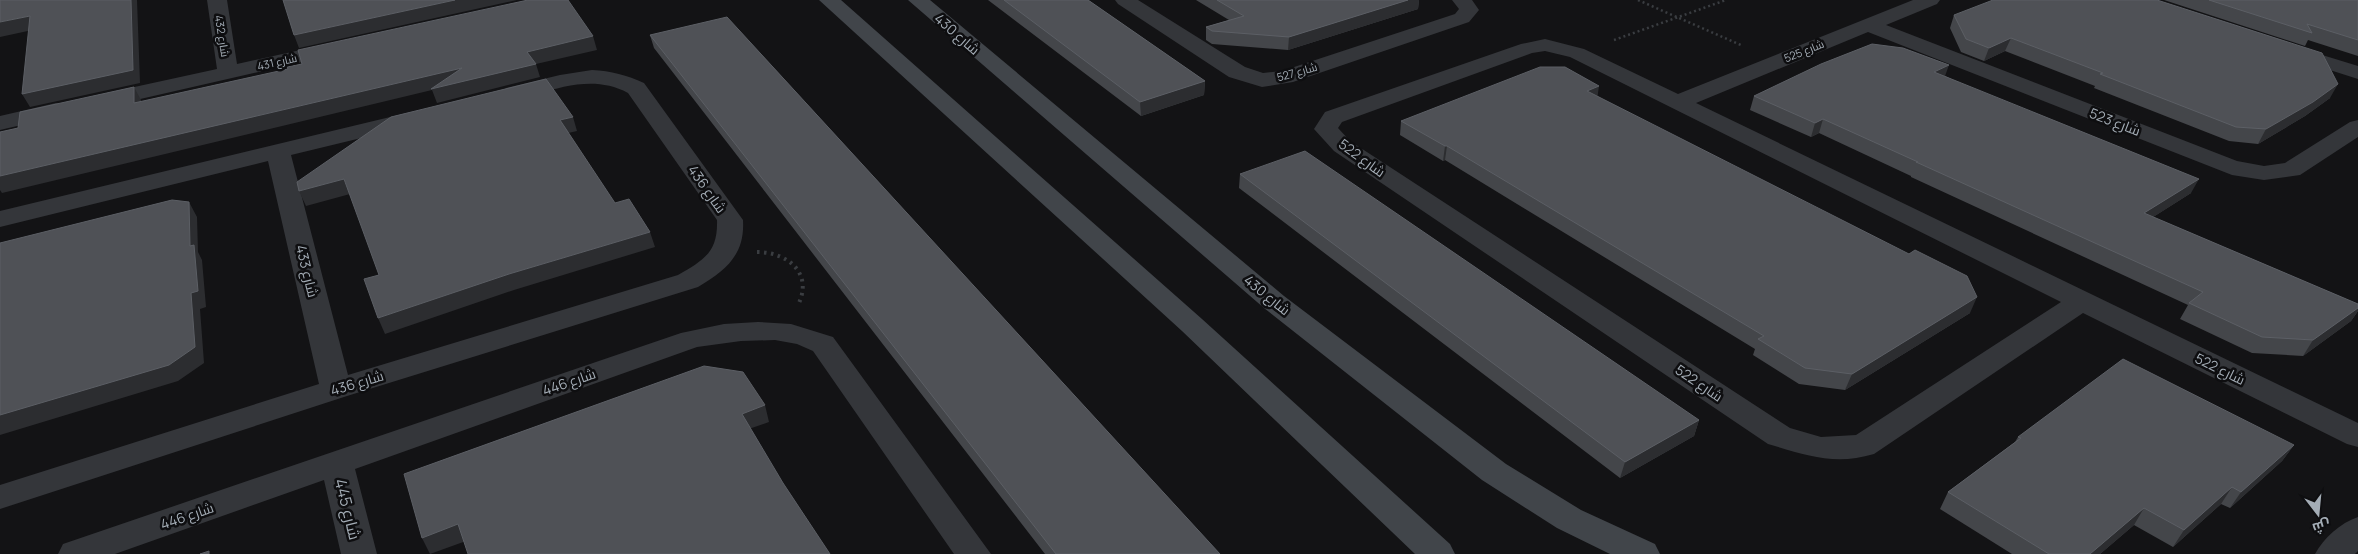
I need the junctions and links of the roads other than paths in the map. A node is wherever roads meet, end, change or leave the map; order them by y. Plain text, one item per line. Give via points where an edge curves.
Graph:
1 (217, 0) edge
2 (829, 0) edge
3 (918, 0) edge
4 (1125, 0) edge
5 (1462, 0) edge
6 (1930, 0) edge
7 (1868, 26) junction
8 (352, 45) edge
9 (2276, 46) edge
10 (228, 72) junction
11 (2358, 73) edge
12 (496, 98) edge
13 (1678, 102) junction
14 (430, 114) edge
15 (0, 123) edge
16 (2358, 127) edge
17 (278, 152) junction
18 (0, 219) edge
19 (2082, 301) junction
20 (336, 389) junction
21 (2358, 436) edge
22 (336, 464) junction
23 (0, 496) edge
24 (2358, 530) edge
25 (76, 554) edge
26 (359, 554) edge
27 (973, 554) edge
28 (1437, 554) edge
29 (1642, 554) edge
30 (2333, 554) edge

1 - 10 street, شارع 432
2 - 28 street via 1192,325
3 - 29 street, شارع 430 via 1274,302 1487,466 1569,519
4 - 5 street, شارع 527 via 1237,72 1262,80 1285,77 1462,18 1469,10
6 - 7 street, شارع 525
7 - 13 street, شارع 525
7 - 16 street, شارع 523 via 2232,168 2264,173 2291,170
8 - 10 street, شارع 431
9 - 11 street
10 - 15 street, شارع 431
12 - 20 street, شارع 436 via 584,78 607,76 625,80 636,88 730,220 732,235 724,253 712,266 688,281
13 - 19 street, شارع 522
13 - 19 street, شارع 522 via 1577,53 1545,45 1528,48 1333,117 1326,129 1342,146 1779,436 1821,448 1863,446
14 - 17 street
17 - 18 street
17 - 20 street, شارع 433
19 - 21 street, شارع 522
20 - 23 street, شارع 436
22 - 25 street, شارع 446
22 - 26 street, شارع 445
22 - 27 street, شارع 446 via 691,340 739,331 806,336 823,344
24 - 30 street

